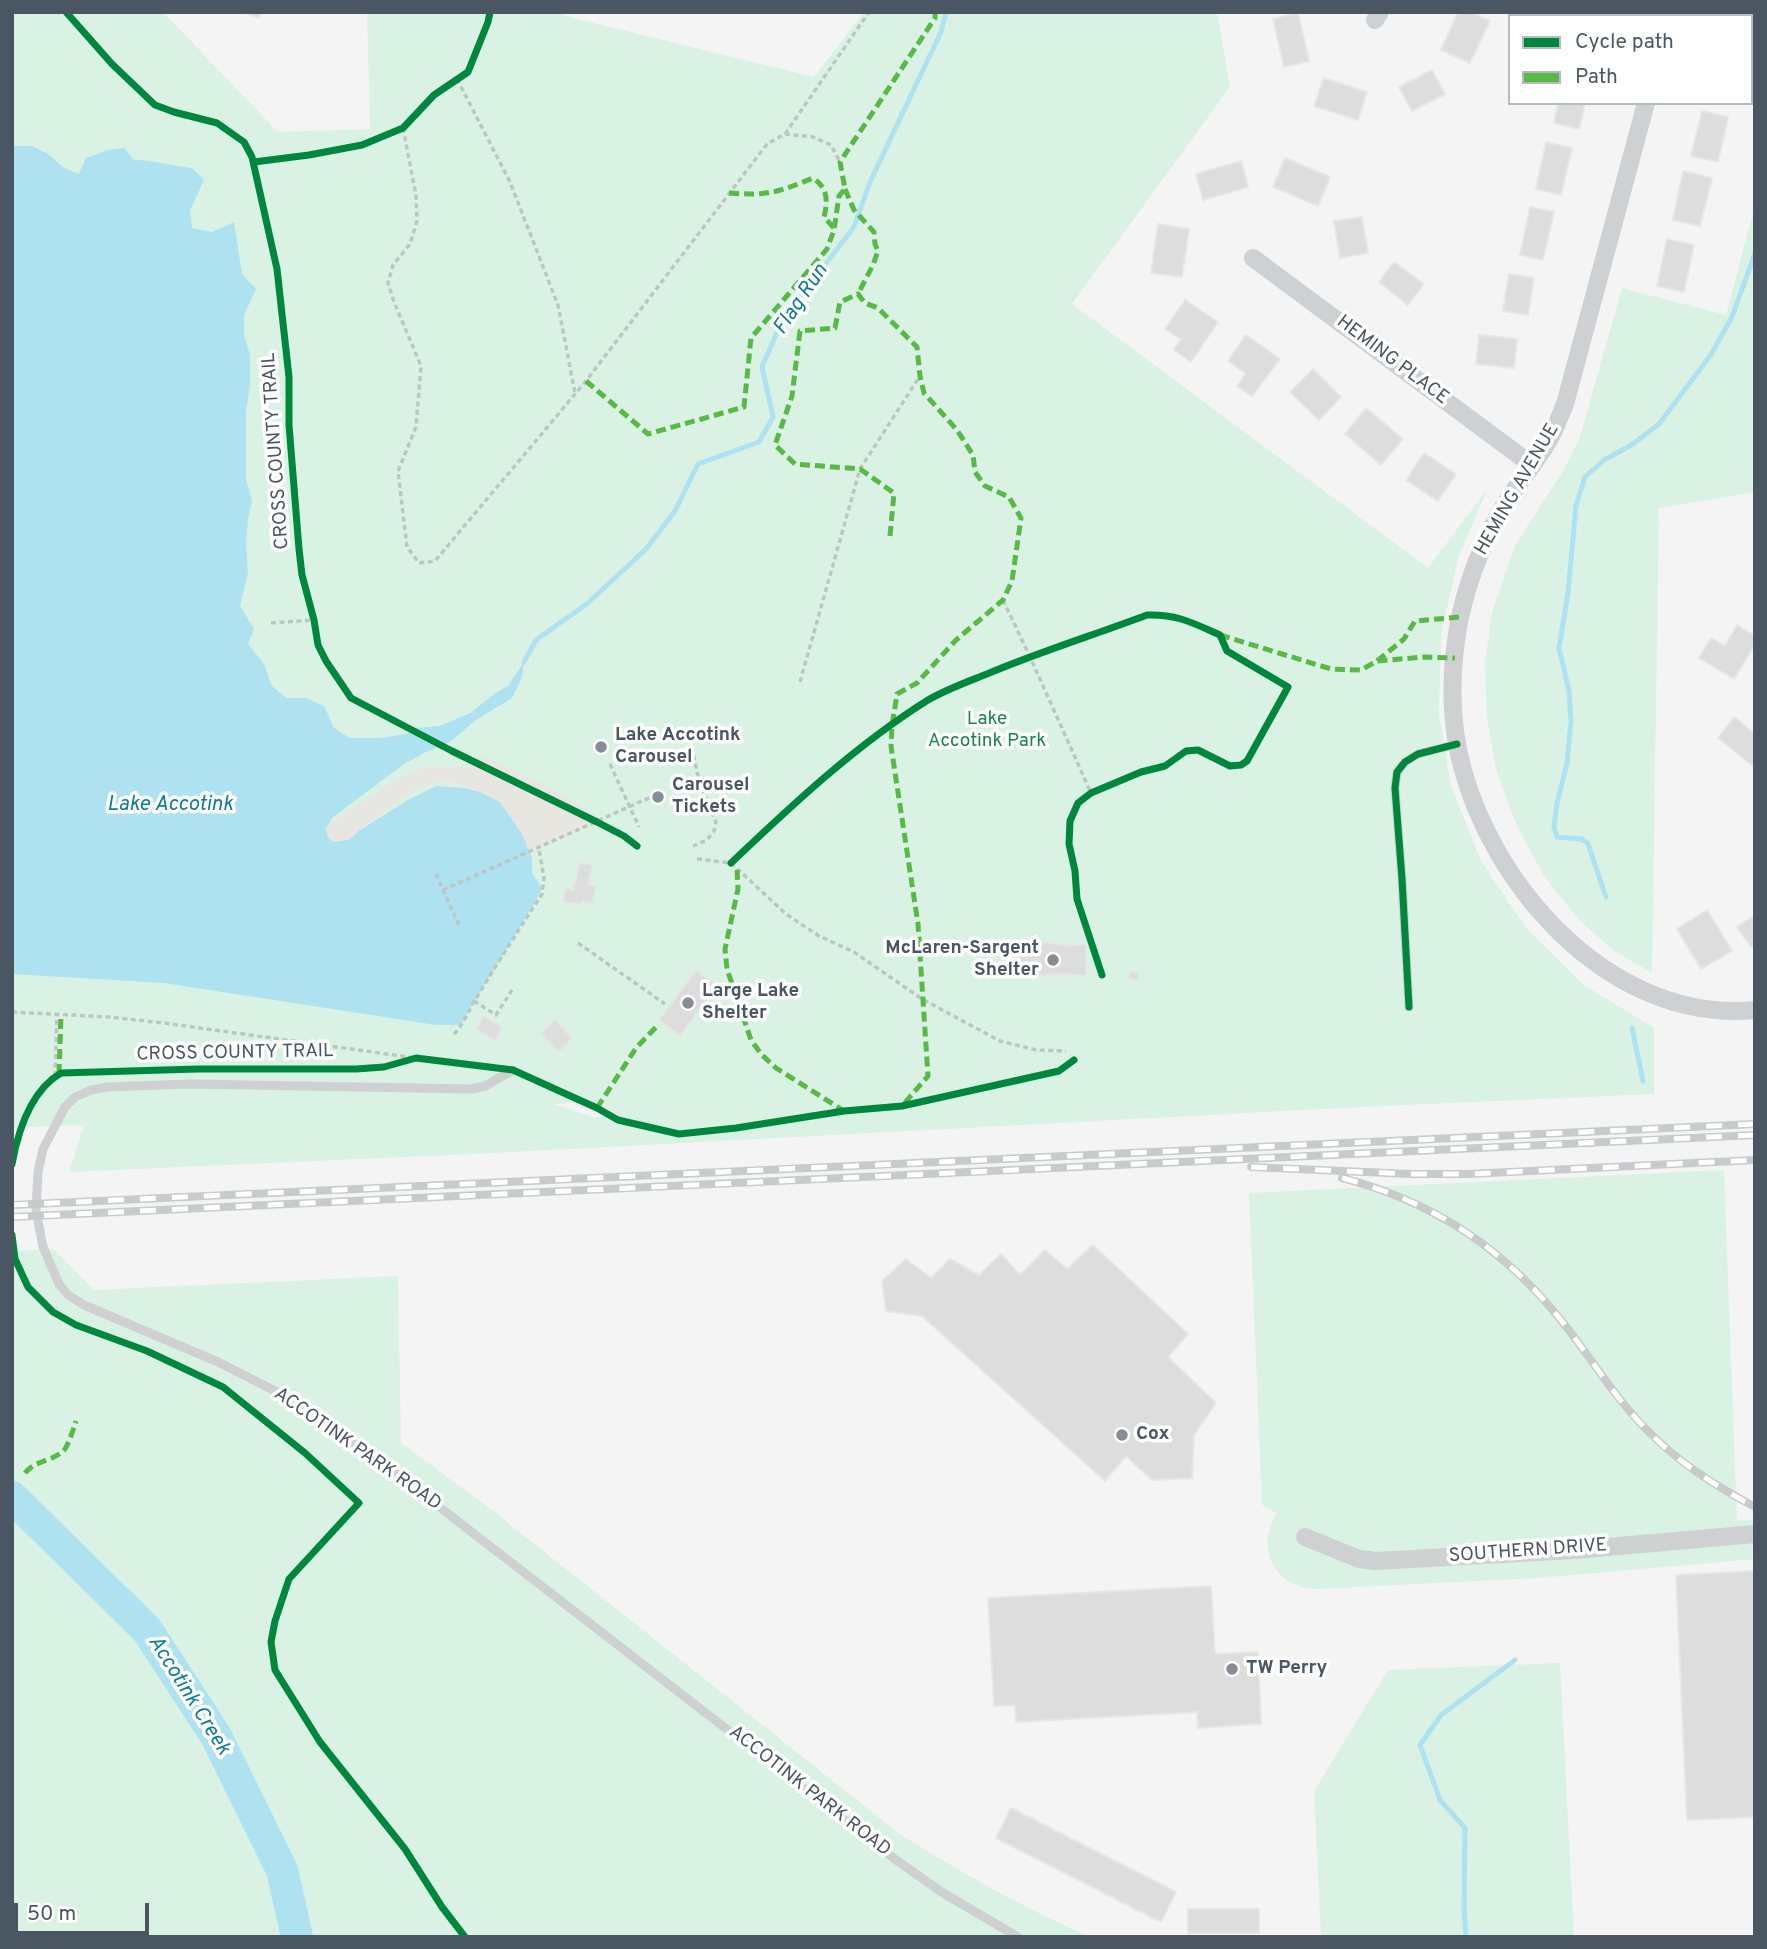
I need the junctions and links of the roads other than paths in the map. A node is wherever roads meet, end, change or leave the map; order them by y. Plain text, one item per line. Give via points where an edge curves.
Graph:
1 (1645, 105) edge
2 (1253, 258) dead end
3 (1532, 465) junction
4 (1457, 744) junction
5 (1409, 1007) dead end
6 (1755, 1010) edge
7 (513, 1070) dead end
8 (1755, 1534) edge
9 (1305, 1537) dead end
10 (1018, 1937) edge

1 - 3 street, HEMING AVENUE via 1565,404
2 - 3 street, HEMING PLACE
3 - 4 street, HEMING AVENUE via 1486,539 1468,586 1453,680
4 - 5 lane via 1418,754 1397,772
4 - 6 street, HEMING AVENUE via 1472,797 1497,851 1528,899 1571,943 1620,978 1674,1003 1725,1012
7 - 10 lane, ACCOTINK PARK ROAD via 472,1089 189,1084 91,1090 65,1107 43,1149 36,1210 48,1261 59,1284 84,1305 218,1362 310,1412 896,1860
8 - 9 street, SOUTHERN DRIVE via 1376,1561 1359,1559

